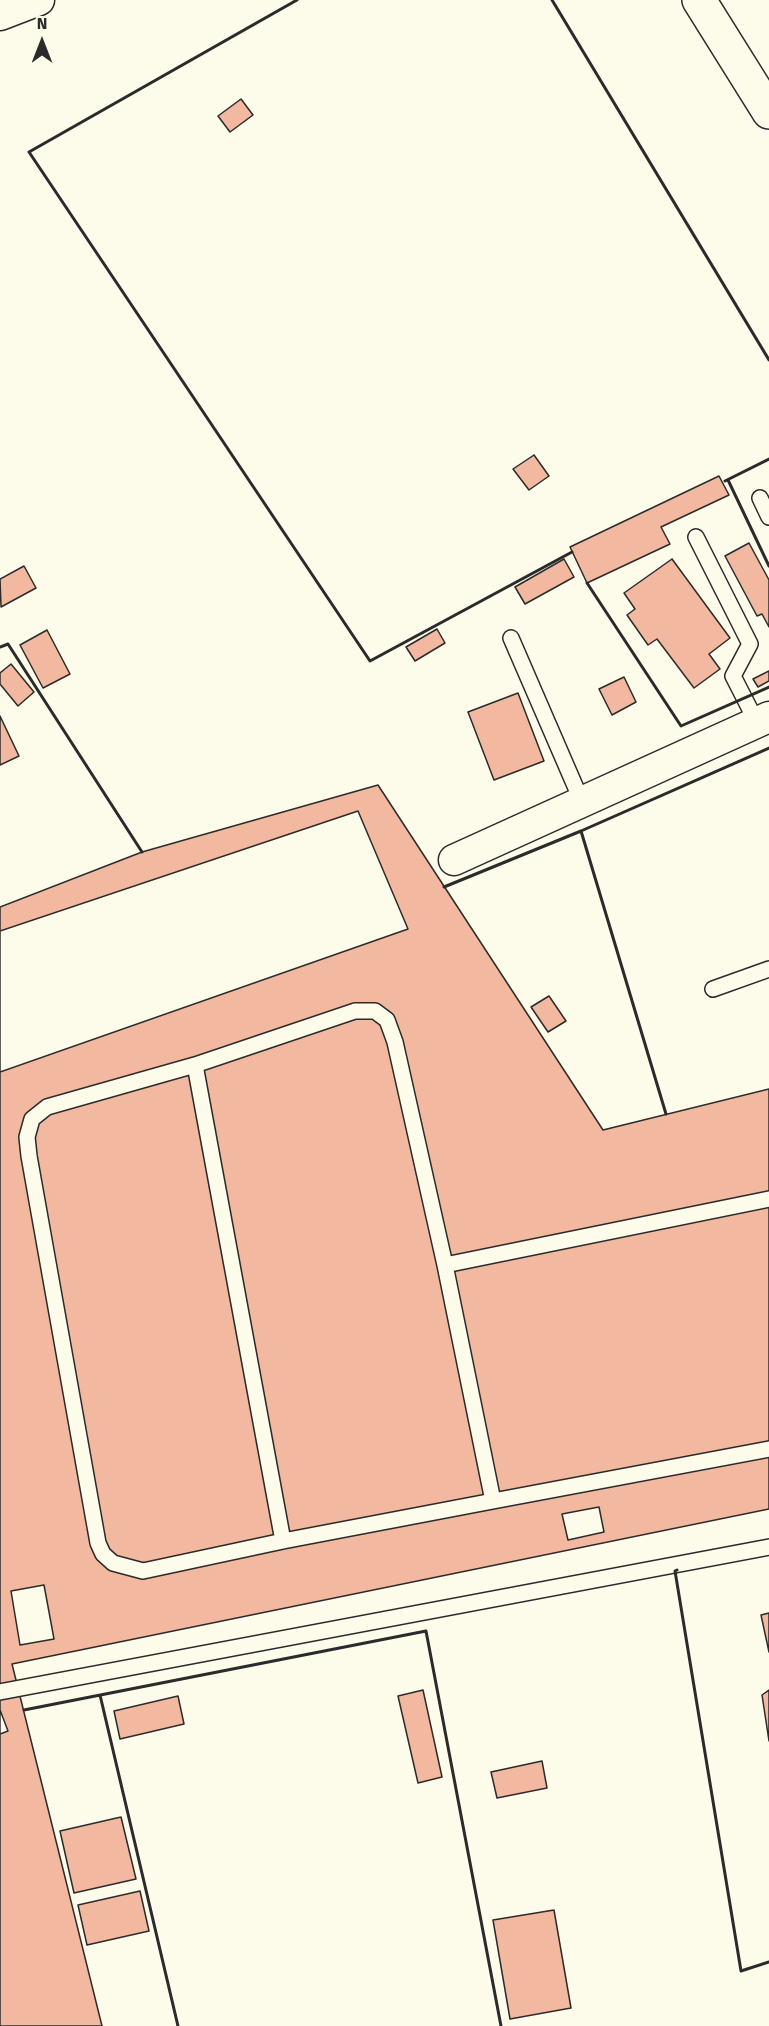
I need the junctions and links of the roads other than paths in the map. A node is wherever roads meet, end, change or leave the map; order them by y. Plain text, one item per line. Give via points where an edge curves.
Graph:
1 (39, 0) edge
2 (699, 0) edge
3 (0, 15) edge
4 (769, 112) edge
5 (760, 498) dead end
6 (769, 517) edge
7 (696, 537) dead end
8 (511, 638) dead end
9 (763, 720) edge
10 (582, 802) junction
11 (454, 860) dead end
12 (769, 969) edge
13 (713, 989) dead end
14 (195, 1065) junction
15 (769, 1199) edge
16 (445, 1265) junction
17 (769, 1449) edge
18 (493, 1501) junction
19 (283, 1541) junction
20 (769, 1547) edge
21 (0, 1692) edge

1 - 3 street
2 - 4 highway
5 - 6 lane
7 - 9 lane via 750,644 733,676
8 - 10 lane
9 - 10 street
10 - 11 street
12 - 13 lane
14 - 16 lane via 355,1011 375,1011 387,1020
14 - 19 lane
14 - 19 lane via 47,1107 32,1119 27,1137 98,1542 113,1563 143,1571
15 - 16 lane
16 - 18 lane
17 - 18 lane
18 - 19 lane
20 - 21 lane

